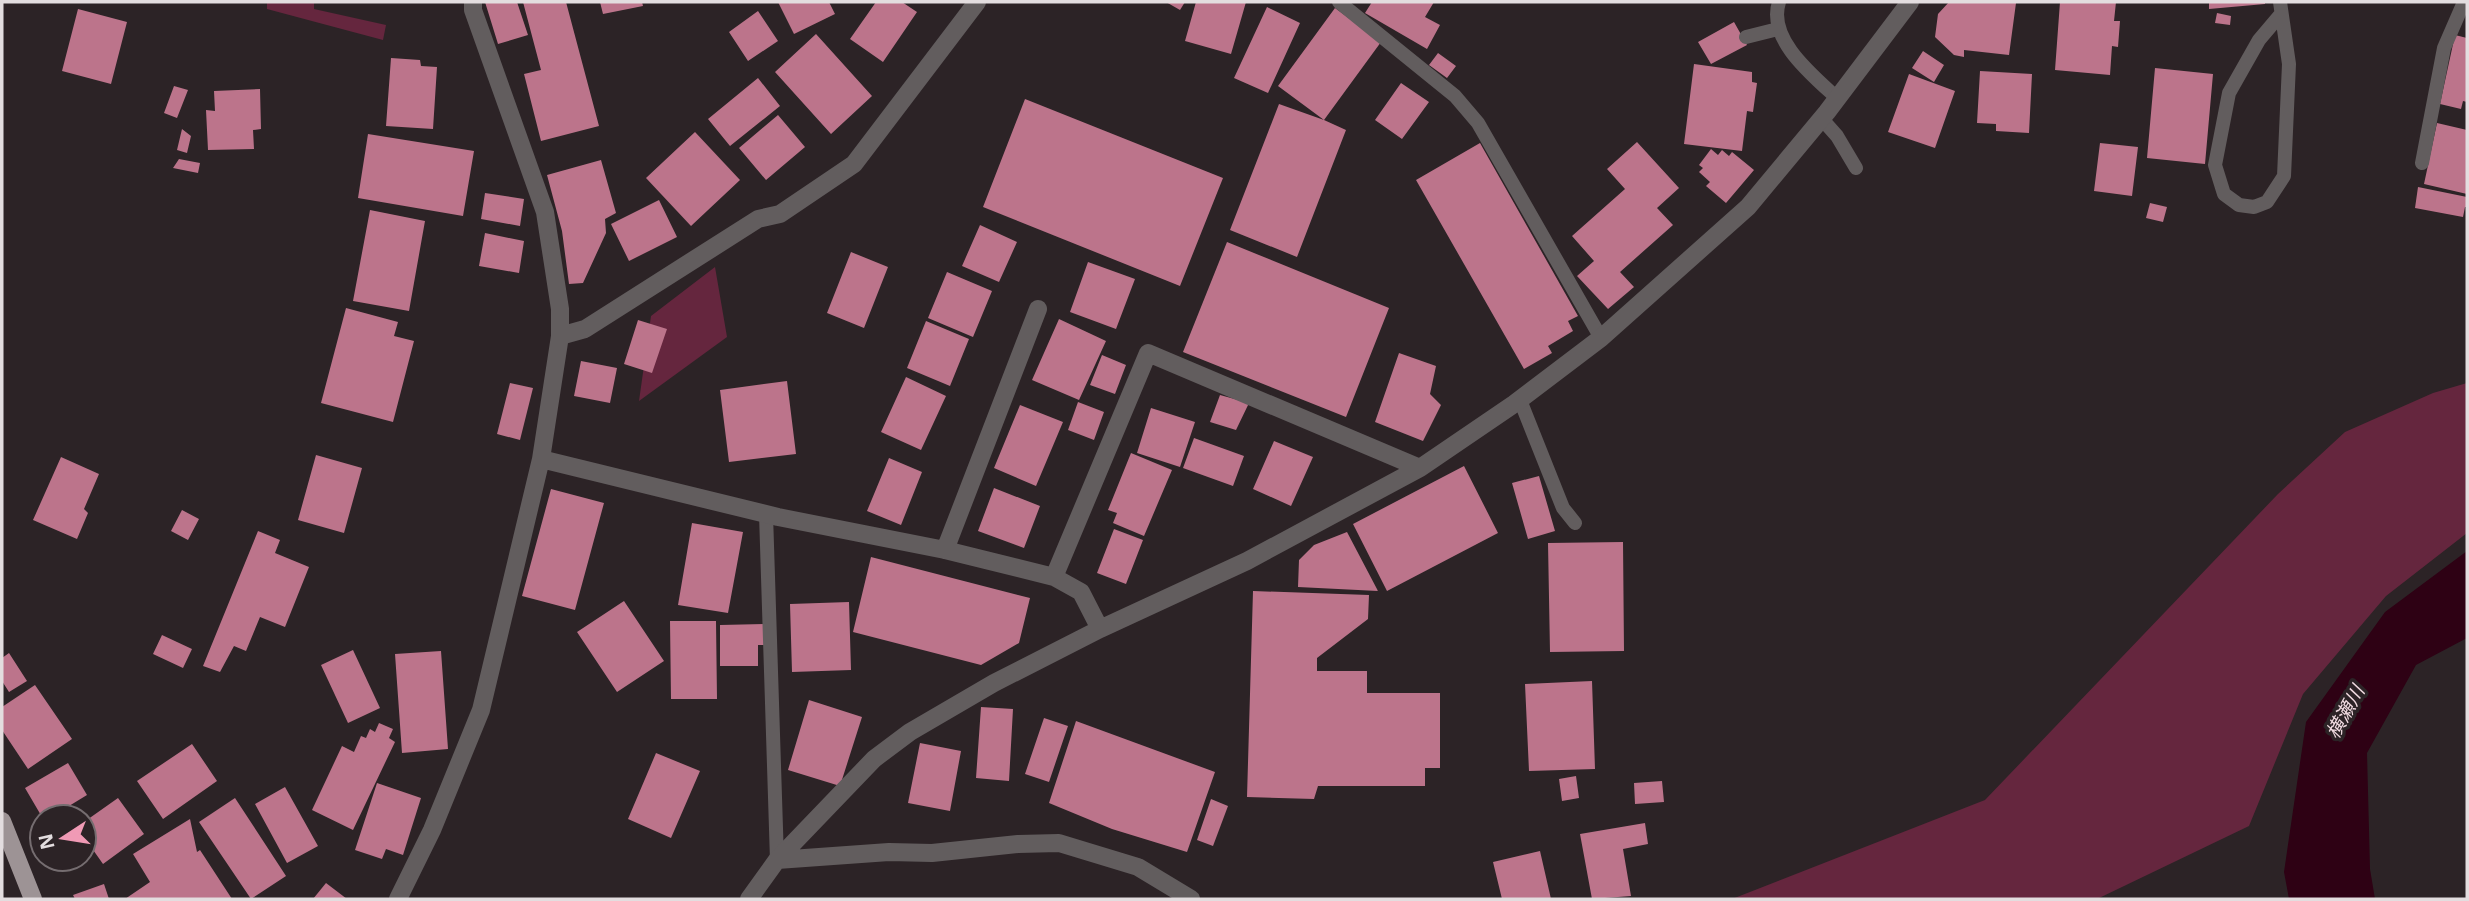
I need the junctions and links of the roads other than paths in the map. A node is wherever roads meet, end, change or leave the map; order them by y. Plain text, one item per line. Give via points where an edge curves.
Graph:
1 (473, 2) edge
2 (977, 2) edge
3 (1339, 2) edge
4 (1779, 2) edge
5 (1910, 2) edge
6 (2464, 2) edge
7 (2280, 8) edge
8 (1778, 29) junction
9 (1746, 37) dead end
10 (1837, 99) junction
11 (1821, 118) junction
12 (2422, 163) dead end
13 (1856, 168) dead end
14 (1038, 309) dead end
15 (560, 336) junction
16 (1601, 338) junction
17 (1520, 400) junction
18 (541, 459) junction
19 (1420, 468) junction
20 (766, 514) junction
21 (1575, 523) dead end
22 (946, 550) junction
23 (1054, 577) junction
24 (1100, 629) junction
25 (2, 821) edge
26 (777, 860) junction
27 (33, 899) edge
28 (398, 899) edge
29 (749, 899) edge
30 (1191, 899) edge

1 - 15 street via 545,212
2 - 15 street via 854,164 780,215 758,219 585,330
3 - 16 lane via 1455,96 1478,123
4 - 8 lane
5 - 10 street
6 - 12 lane via 2444,48
7 - 7 lane via 2289,64 2284,176 2267,202 2254,207 2239,205 2224,194 2215,164 2229,93
8 - 9 lane
8 - 10 lane
10 - 11 street
11 - 13 lane
11 - 16 street via 1748,207
14 - 22 street
15 - 18 street
16 - 17 street
17 - 19 street
17 - 21 lane via 1563,508
18 - 20 street
18 - 28 street via 481,710
19 - 23 street via 1148,353
19 - 24 street via 1247,561
20 - 22 street
20 - 26 lane
22 - 23 street
23 - 24 street via 1081,592
24 - 26 street via 910,732 874,759
25 - 27 main road
26 - 29 street
26 - 30 street via 1059,843 1138,867

